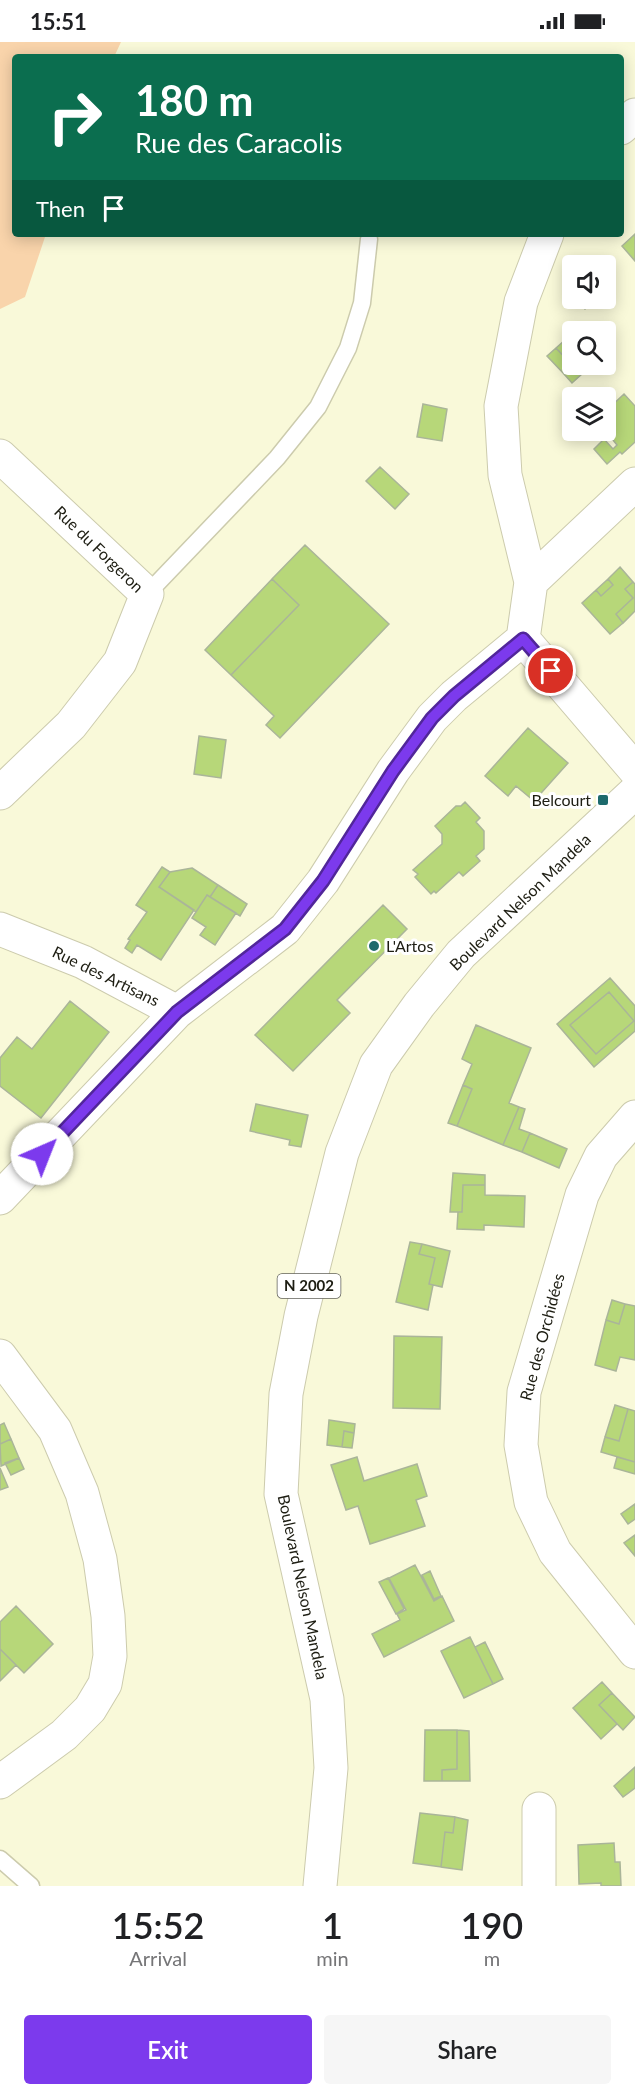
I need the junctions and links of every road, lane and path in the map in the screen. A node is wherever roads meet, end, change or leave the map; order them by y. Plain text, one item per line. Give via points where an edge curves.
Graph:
1 (635, 115) edge
2 (624, 125) edge
3 (546, 237) edge
4 (369, 239) dead end
5 (0, 456) edge
6 (635, 484) edge
7 (531, 582) junction
8 (147, 594) junction
9 (523, 639) junction
10 (635, 770) edge
11 (635, 792) edge
12 (0, 793) edge
13 (0, 929) edge
14 (177, 1012) junction
15 (635, 1117) edge
16 (0, 1198) edge
17 (0, 1356) edge
18 (631, 1640) edge
19 (0, 1782) edge
20 (539, 1809) dead end
21 (0, 1859) edge
22 (31, 1886) edge
23 (320, 1886) edge
24 (539, 1886) edge

1 - 2 street
3 - 7 street via 521,302 501,406 505,475
4 - 8 lane via 362,303 352,337 318,407 277,458
5 - 8 street, Rue du Forgeron
6 - 7 street
7 - 9 street
8 - 12 street, Rue du Forgeron via 120,662 71,725
9 - 10 street
9 - 14 street via 432,718 323,881 285,929
11 - 23 street, Boulevard Nelson Mandela / N 2002 via 461,954 418,1005 376,1065 342,1153 301,1316 286,1394 281,1494 327,1699 331,1768
13 - 14 street, Rue des Artisans via 83,962
14 - 16 street
15 - 18 street, Rue des Orchidées via 602,1156 582,1195 524,1392 521,1445 531,1502 555,1552
17 - 19 street via 55,1431 82,1493 100,1559 110,1656 105,1684 90,1709 64,1735
20 - 24 street
21 - 22 lane

